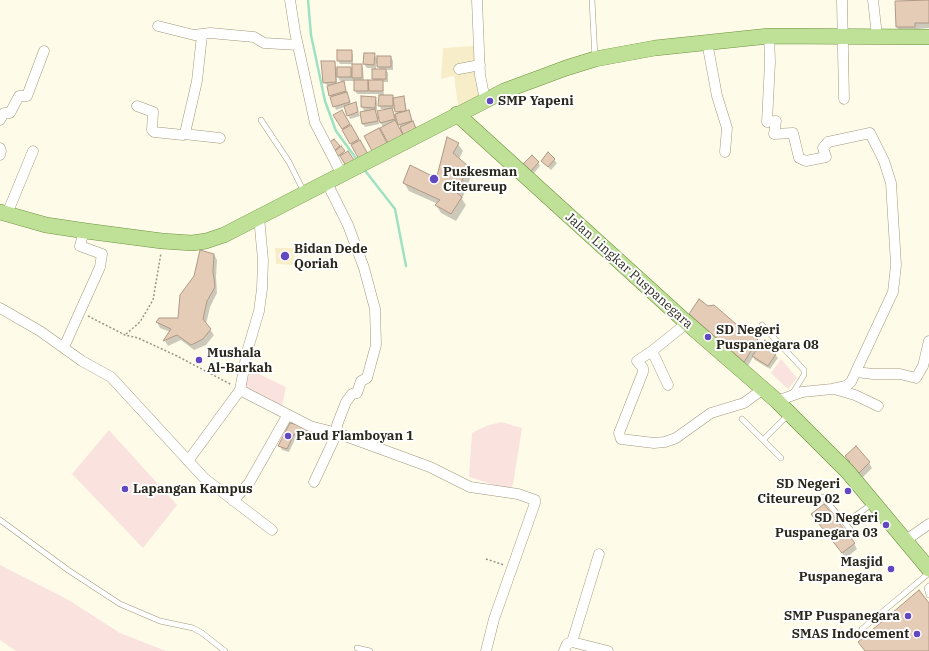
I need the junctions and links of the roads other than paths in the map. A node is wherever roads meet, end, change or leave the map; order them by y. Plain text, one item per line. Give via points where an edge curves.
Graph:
1 (290, 0) edge
2 (477, 0) edge
3 (592, 0) edge
4 (842, 0) edge
5 (873, 0) edge
6 (158, 26) dead end
7 (202, 35) junction
8 (768, 36) junction
9 (842, 36) junction
10 (877, 36) junction
11 (929, 36) edge
12 (707, 42) junction
13 (298, 45) junction
14 (44, 51) dead end
15 (596, 59) junction
16 (480, 65) junction
17 (459, 69) dead end
18 (844, 99) dead end
19 (485, 100) junction
20 (137, 106) dead end
21 (457, 114) junction
22 (0, 120) edge
23 (261, 120) dead end
24 (184, 134) junction
25 (220, 138) dead end
26 (0, 148) edge
27 (33, 151) dead end
28 (725, 152) dead end
29 (0, 154) edge
30 (344, 172) junction
31 (326, 181) junction
32 (305, 193) junction
33 (3, 213) edge
34 (259, 216) junction
35 (86, 231) junction
36 (0, 308) edge
37 (687, 323) junction
38 (762, 325) dead end
39 (929, 341) edge
40 (64, 347) junction
41 (652, 351) junction
42 (856, 372) junction
43 (668, 385) dead end
44 (763, 389) junction
45 (832, 389) junction
46 (240, 390) junction
47 (791, 395) junction
48 (777, 401) junction
49 (878, 406) dead end
50 (790, 413) junction
51 (287, 416) junction
52 (742, 419) dead end
53 (337, 433) junction
54 (763, 440) junction
55 (781, 458) dead end
56 (188, 461) junction
57 (314, 482) dead end
58 (823, 496) dead end
59 (233, 501) junction
60 (874, 502) junction
61 (0, 520) edge
62 (846, 523) junction
63 (929, 524) edge
64 (272, 530) dead end
65 (854, 534) dead end
66 (906, 540) junction
67 (599, 554) dead end
68 (929, 569) edge
69 (929, 573) edge
70 (929, 586) edge
71 (929, 595) edge
72 (862, 629) dead end
73 (572, 642) junction
74 (357, 648) dead end
75 (225, 651) edge
76 (370, 651) edge
77 (486, 651) edge
78 (564, 651) edge
79 (608, 651) edge

1 - 13 street
2 - 16 street
3 - 15 lane
4 - 9 street
5 - 10 street
6 - 7 street via 185,34
7 - 13 street via 210,33 254,37 264,43
7 - 24 street via 197,81
8 - 9 main road
8 - 12 main road
8 - 42 street via 770,62 767,122 776,121 774,134 793,133 799,158 806,160 826,157 823,148 828,142 870,133 888,173 892,192 896,265 893,292
9 - 10 main road
9 - 18 street
10 - 11 main road
12 - 15 main road
12 - 28 street via 717,96 727,128
13 - 30 street via 316,124
14 - 22 street via 27,96 20,96 10,113 4,113
15 - 19 main road via 527,81
16 - 17 street
16 - 19 street
19 - 21 main road
20 - 24 street via 153,112 154,132
21 - 30 main road
21 - 37 main road, Jalan Lingkar Puspanegara
23 - 32 lane via 289,162
24 - 25 street
26 - 29 street
27 - 33 street
30 - 31 main road
31 - 32 main road
31 - 53 street via 348,224 375,309 376,345 366,378 346,402 337,425
32 - 34 main road
33 - 35 main road via 46,225
34 - 35 main road via 224,235 192,243
34 - 46 street via 262,290
35 - 40 street via 80,247 101,253 100,267
36 - 40 street
37 - 41 street
37 - 44 main road, Jalan Lingkar Puspanegara
38 - 47 lane via 804,370 804,375
39 - 42 street via 923,366 916,378 900,374
40 - 56 street via 110,378
41 - 43 street
41 - 44 street via 637,360 643,372 619,432 619,438 665,442 676,438 716,411 744,403
42 - 45 street via 846,386
44 - 48 main road, Jalan Lingkar Puspanegara
45 - 47 street via 813,389
45 - 49 street via 855,395
46 - 51 street
46 - 56 street
47 - 48 street
48 - 50 main road, Jalan Lingkar Puspanegara
50 - 54 lane
50 - 60 main road, Jalan Lingkar Puspanegara
51 - 53 street via 310,426
51 - 59 street via 249,483
52 - 54 lane
53 - 57 street
53 - 77 street via 430,467 474,488 533,498 535,503 494,619
54 - 55 lane
56 - 59 street via 204,478
58 - 62 lane
59 - 64 street
60 - 62 lane
60 - 66 main road, Jalan Lingkar Puspanegara
61 - 75 lane via 120,604 160,621 193,628
62 - 65 lane
63 - 66 street
66 - 68 main road, Jalan Lingkar Puspanegara
67 - 73 street
69 - 72 lane
70 - 71 lane
73 - 78 street via 567,644
73 - 79 street
74 - 76 lane

